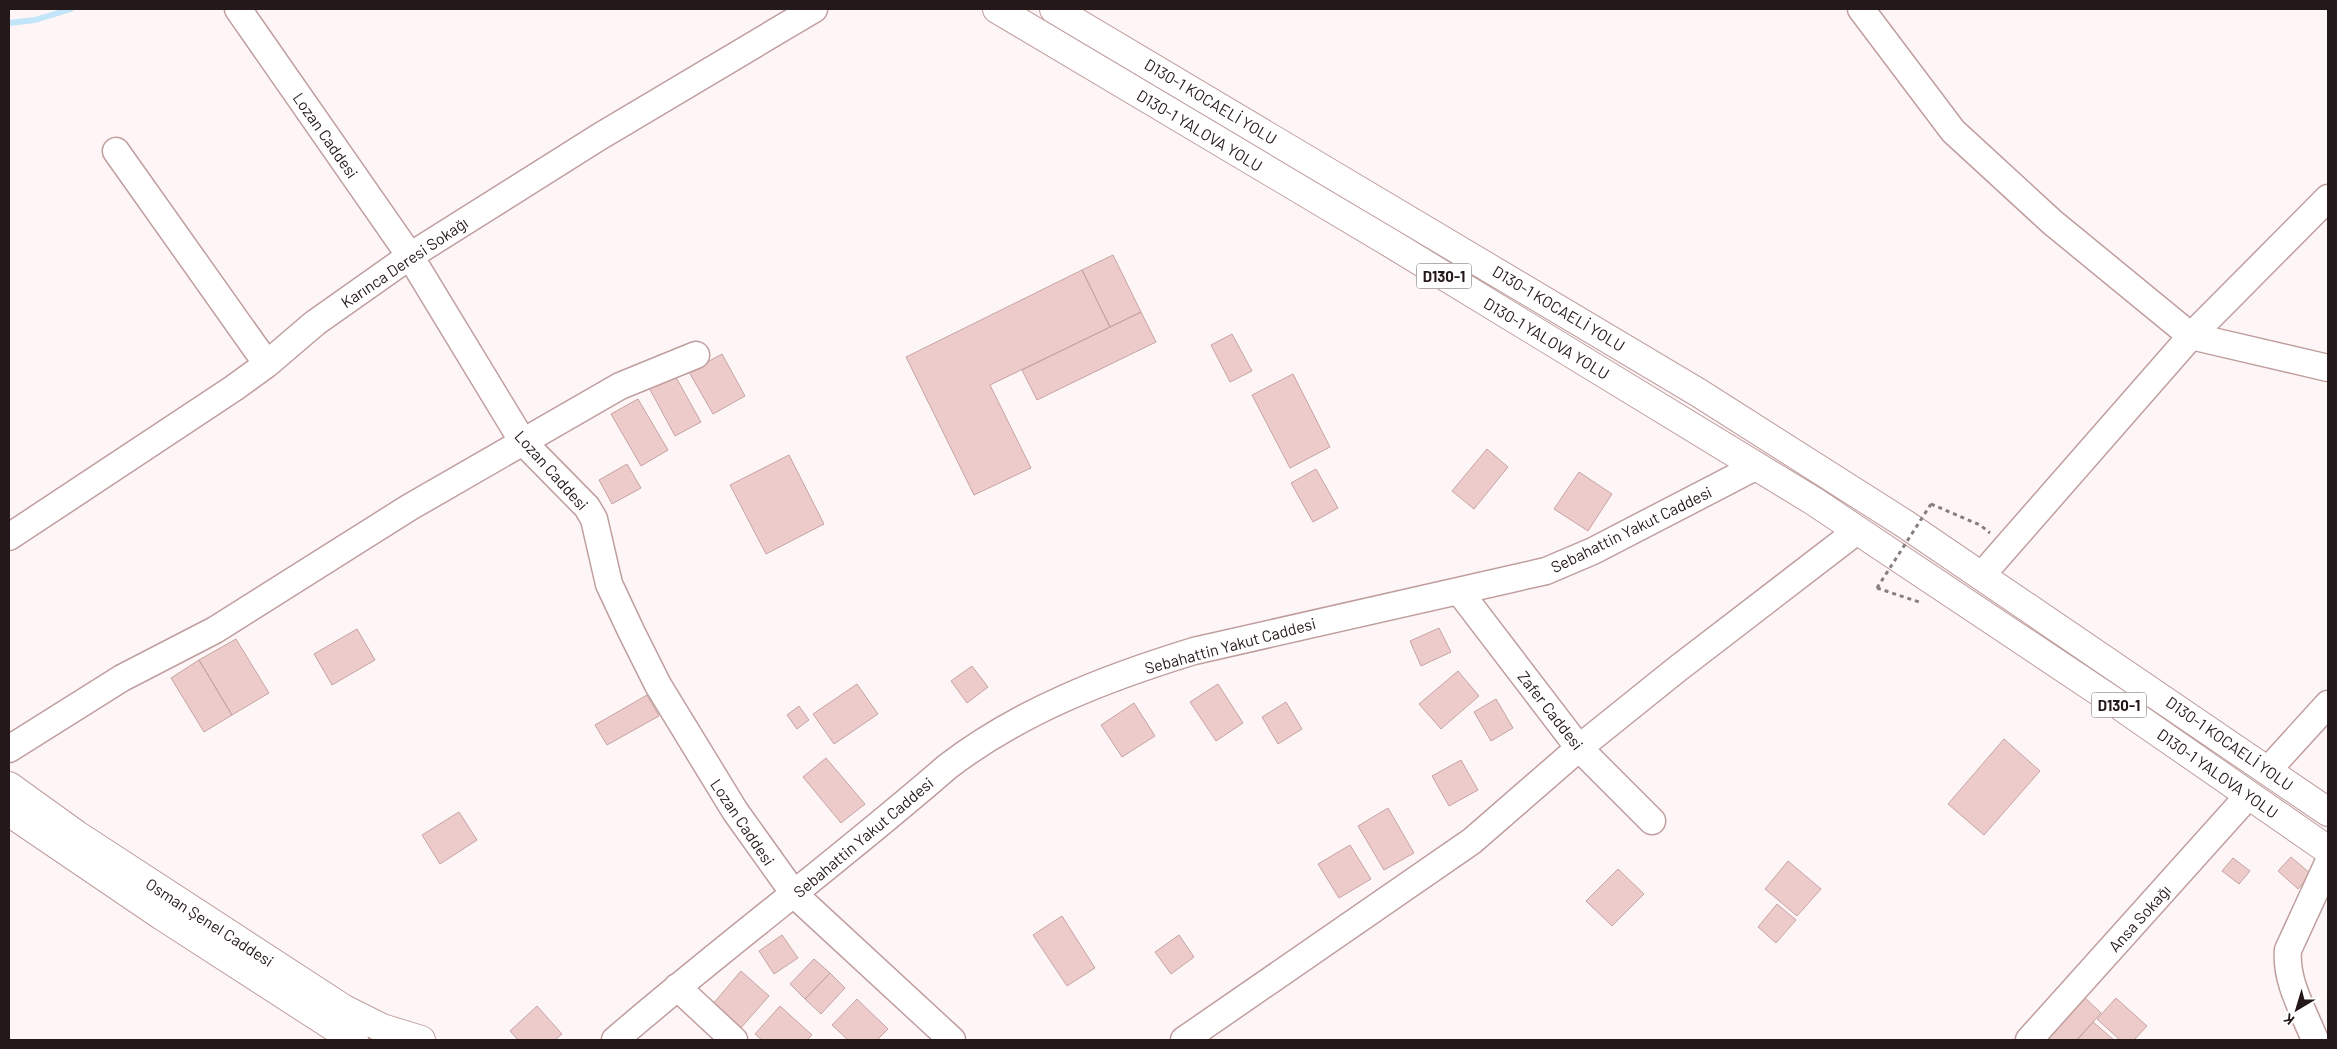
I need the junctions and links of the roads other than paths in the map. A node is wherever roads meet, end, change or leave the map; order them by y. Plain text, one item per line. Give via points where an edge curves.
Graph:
1 (238, 9) edge
2 (814, 9) edge
3 (997, 9) edge
4 (1054, 9) edge
5 (1861, 9) edge
6 (116, 151) dead end
7 (2328, 198) edge
8 (410, 256) junction
9 (2191, 336) junction
10 (696, 355) dead end
11 (267, 364) junction
12 (2328, 368) edge
13 (523, 442) junction
14 (1750, 469) junction
15 (9, 537) edge
16 (1849, 537) junction
17 (1981, 576) junction
18 (1459, 591) junction
19 (2328, 704) edge
20 (1579, 748) junction
21 (9, 749) edge
22 (2268, 770) junction
23 (9, 786) edge
24 (2245, 800) junction
25 (9, 812) edge
26 (2328, 812) edge
27 (1652, 821) dead end
28 (2328, 850) edge
29 (2328, 864) edge
30 (795, 895) junction
31 (677, 986) junction
32 (354, 1040) edge
33 (421, 1040) edge
34 (616, 1040) edge
35 (734, 1040) edge
36 (952, 1040) edge
37 (1184, 1040) edge
38 (2029, 1040) edge
39 (2314, 1040) edge

1 - 8 street, Lozan Caddesi
2 - 8 street, Karınca Deresi Sokağı via 623,122
3 - 14 main road, D130-1 YALOVA YOLU / D130-1
4 - 17 main road, D130-1 KOCAELİ YOLU / D130-1 via 1699,393
5 - 9 street via 1953,131 2052,222
6 - 11 street
7 - 9 street
8 - 11 street, Karınca Deresi Sokağı via 315,323
8 - 13 street, Lozan Caddesi
9 - 12 street
9 - 17 street
10 - 13 street via 620,386
11 - 15 street, Karınca Deresi Sokağı
13 - 21 street via 410,507 215,630 122,678
13 - 30 street, Lozan Caddesi via 587,507 594,519 609,584 658,685 734,811
14 - 16 street
14 - 18 street, Sebahattin Yakut Caddesi via 1571,562 1537,574
14 - 24 main road, D130-1 YALOVA YOLU / D130-1 via 1897,557
16 - 20 street
16 - 24 street
17 - 22 main road, D130-1 KOCAELİ YOLU / D130-1
18 - 20 street, Zafer Caddesi
18 - 30 street, Sebahattin Yakut Caddesi via 1194,651 1149,665 1042,708 970,750
19 - 22 street
20 - 27 street, Zafer Caddesi
20 - 37 street via 1472,842
22 - 26 main road, D130-1 KOCAELİ YOLU / D130-1
23 - 33 main road, Osman Şenel Caddesi via 77,835 344,1009 382,1028
24 - 28 main road, D130-1 YALOVA YOLU / D130-1
24 - 38 street, Ansa Sokağı
25 - 32 main road, Osman Şenel Caddesi
29 - 39 street via 2288,950 2287,961 2291,981
30 - 31 street, Sebahattin Yakut Caddesi
30 - 36 street, Lozan Caddesi
31 - 34 street, Sebahattin Yakut Caddesi
31 - 35 street

